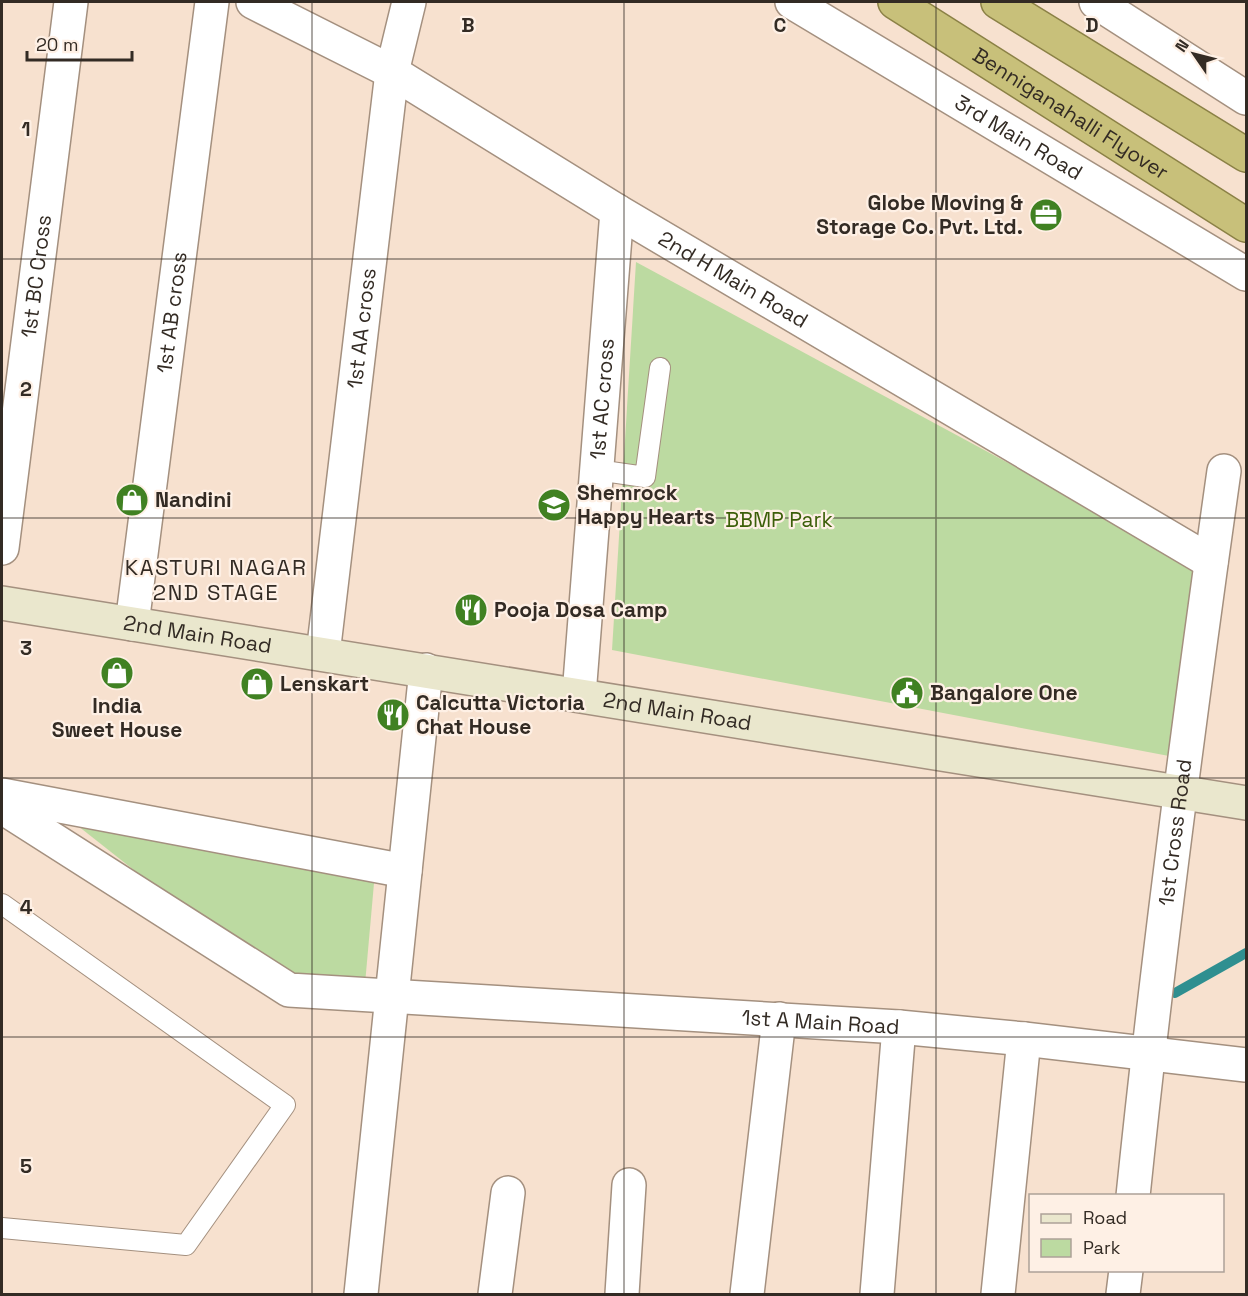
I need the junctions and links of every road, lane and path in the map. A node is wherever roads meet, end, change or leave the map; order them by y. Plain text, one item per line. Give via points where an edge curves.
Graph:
1 (71, 2) edge
2 (212, 2) edge
3 (253, 2) edge
4 (409, 2) edge
5 (792, 2) edge
6 (895, 2) edge
7 (998, 2) edge
8 (1096, 2) edge
9 (392, 72) junction
10 (1246, 98) edge
11 (1246, 155) edge
12 (617, 211) junction
13 (1237, 219) edge
14 (1246, 274) edge
15 (660, 368) dead end
16 (597, 470) junction
17 (1224, 471) dead end
18 (2, 548) edge
19 (1211, 562) junction
20 (2, 603) edge
21 (132, 624) junction
22 (323, 654) junction
23 (426, 670) junction
24 (579, 695) junction
25 (1180, 791) junction
26 (2, 795) edge
27 (1246, 803) edge
28 (2, 807) edge
29 (405, 871) junction
30 (2, 904) edge
31 (392, 998) junction
32 (779, 1018) junction
33 (899, 1028) junction
34 (1024, 1039) junction
35 (1148, 1055) junction
36 (1246, 1065) edge
37 (629, 1185) dead end
38 (508, 1193) dead end
39 (1133, 1194) edge
40 (2, 1228) edge
41 (1126, 1272) edge
42 (361, 1294) edge
43 (495, 1294) edge
44 (621, 1294) edge
45 (747, 1294) edge
46 (877, 1294) edge
47 (998, 1294) edge
48 (1123, 1294) edge

1 - 18 street, 1st BC Cross
2 - 21 street, 1st AB cross
3 - 9 street, 2nd H Main Road
4 - 9 street, 1st AA cross
5 - 14 street, 3rd Main Road
6 - 13 highway, Benniganahalli Flyover
7 - 11 highway
8 - 10 street
9 - 12 street, 2nd H Main Road
9 - 22 street, 1st AA cross
12 - 16 street, 1st AC cross
12 - 19 street, 2nd H Main Road
15 - 16 lane via 645,477
16 - 24 street, 1st AC cross
17 - 19 street, 1st Cross Road
19 - 25 street, 1st Cross Road
20 - 21 main road, 2nd Main Road
21 - 22 main road, 2nd Main Road
22 - 23 main road, 2nd Main Road
23 - 24 main road, 2nd Main Road
23 - 29 street
24 - 25 main road, 2nd Main Road
25 - 27 main road, 2nd Main Road
25 - 35 street, 1st Cross Road
26 - 29 street
28 - 31 street, 1st A Main Road via 289,990
29 - 31 street
30 - 40 lane via 285,1105 186,1245
31 - 32 street, 1st A Main Road
31 - 42 street
32 - 33 street, 1st A Main Road
32 - 45 street
33 - 34 street, 1st A Main Road
33 - 46 street
34 - 35 street, 1st A Main Road
34 - 47 street
35 - 36 street, 1st A Main Road
35 - 39 street, 1st Cross Road
37 - 44 street
38 - 43 street
41 - 48 street

